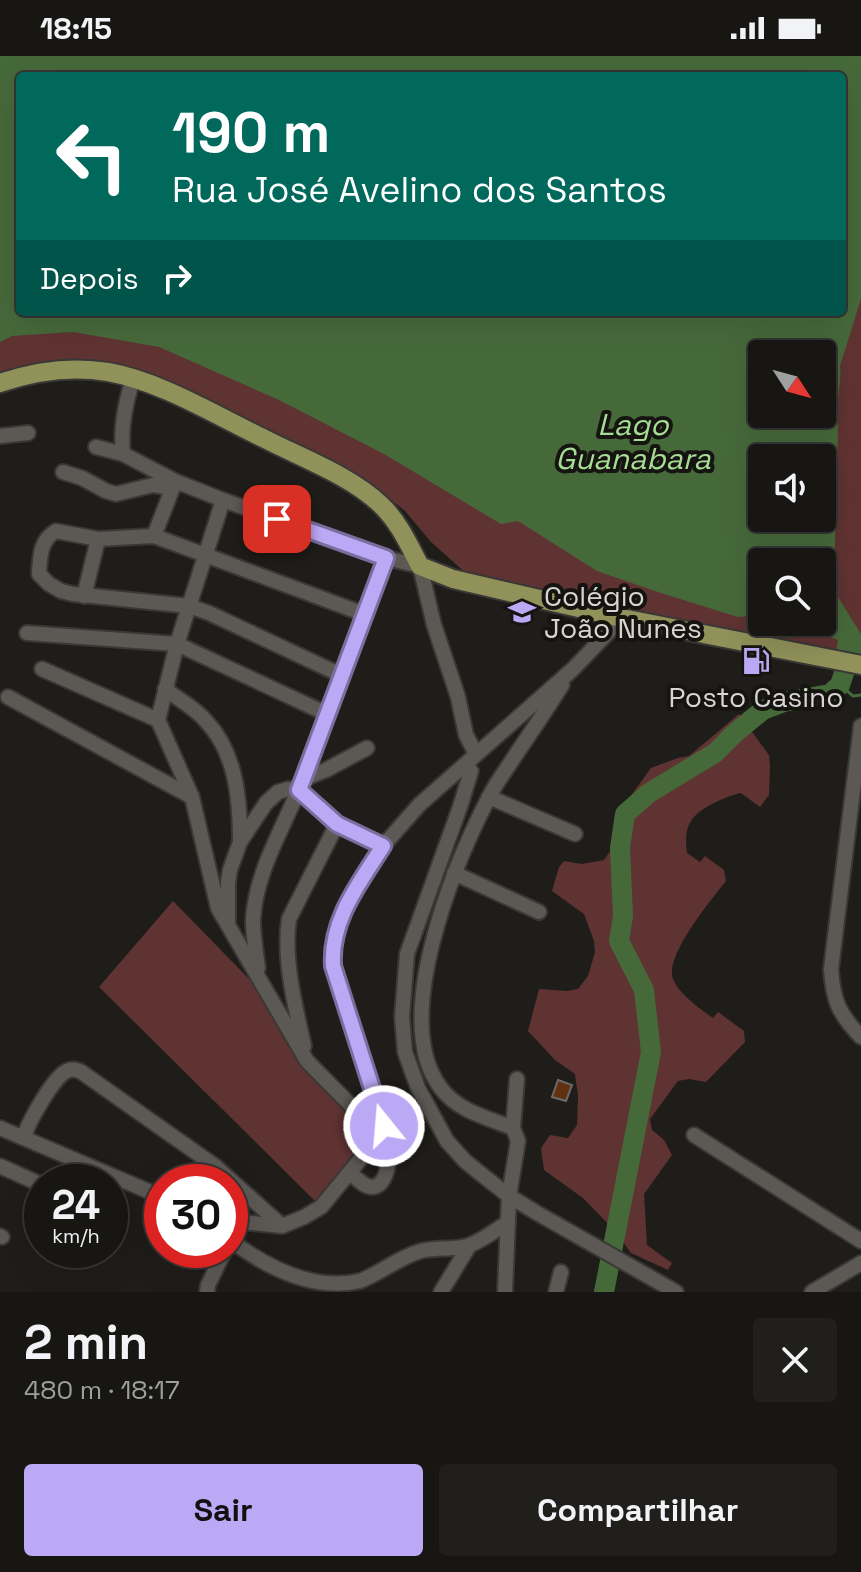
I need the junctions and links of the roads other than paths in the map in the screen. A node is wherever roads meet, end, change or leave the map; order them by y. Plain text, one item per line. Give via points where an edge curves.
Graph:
1 (133, 379) junction
2 (0, 383) edge
3 (28, 433) dead end
4 (0, 436) edge
5 (96, 447) dead end
6 (123, 454) junction
7 (63, 472) dead end
8 (174, 484) junction
9 (223, 500) junction
10 (399, 525) junction
11 (154, 536) junction
12 (98, 539) junction
13 (206, 556) junction
14 (386, 558) junction
15 (420, 566) junction
16 (453, 579) junction
17 (84, 596) junction
18 (189, 606) junction
19 (364, 614) junction
20 (622, 618) junction
21 (27, 633) dead end
22 (177, 644) junction
23 (861, 665) edge
24 (42, 669) dead end
25 (573, 669) junction
26 (341, 675) junction
27 (165, 689) junction
28 (8, 697) dead end
29 (327, 714) junction
30 (158, 720) junction
31 (861, 726) edge
32 (367, 748) dead end
33 (476, 754) junction
34 (468, 768) junction
35 (301, 785) junction
36 (491, 793) junction
37 (192, 797) junction
38 (337, 824) junction
39 (575, 834) dead end
40 (240, 842) junction
41 (383, 846) junction
42 (454, 873) junction
43 (539, 912) dead end
44 (228, 925) junction
45 (259, 977) junction
46 (861, 1037) edge
47 (307, 1061) junction
48 (517, 1079) dead end
49 (0, 1128) edge
50 (513, 1128) junction
51 (381, 1134) junction
52 (694, 1135) dead end
53 (24, 1138) junction
54 (0, 1166) edge
55 (350, 1173) junction
56 (24, 1177) edge
57 (144, 1189) edge
58 (509, 1196) junction
59 (508, 1222) junction
60 (248, 1223) edge
61 (282, 1226) junction
62 (861, 1241) edge
63 (469, 1246) junction
64 (248, 1254) edge
65 (861, 1263) edge
66 (216, 1268) edge
67 (561, 1272) dead end
68 (207, 1292) edge
69 (441, 1292) edge
70 (505, 1292) edge
71 (556, 1292) edge
72 (676, 1292) edge
73 (812, 1292) edge

1 - 2 main road via 70,369
1 - 6 street via 124,409
1 - 10 main road via 339,477 371,496
3 - 4 street
5 - 6 street
6 - 8 street
7 - 8 street via 116,494
8 - 9 street
8 - 11 street
9 - 13 street
9 - 14 street
10 - 15 main road
10 - 16 main road
11 - 12 street
11 - 13 street
12 - 17 street
12 - 17 street via 56,531 42,545 43,580
13 - 18 street
13 - 19 street
14 - 15 street
14 - 19 street
15 - 16 main road
15 - 33 street via 466,735
16 - 20 main road
17 - 18 street
18 - 22 street
18 - 26 street
19 - 26 street
20 - 23 main road
20 - 25 street
21 - 22 street
22 - 27 street
22 - 29 street
24 - 30 street
25 - 33 street
25 - 36 street
26 - 29 street
27 - 30 street
27 - 40 street via 204,718 222,744 238,787
28 - 37 street
29 - 35 street
30 - 37 street
31 - 46 street via 831,969 837,1006
32 - 35 street
33 - 34 street
34 - 36 street
34 - 41 street via 419,805
34 - 58 street via 460,807 407,954 405,1052 447,1141
35 - 38 street
35 - 40 street via 272,797
35 - 45 street via 257,894 253,933
36 - 39 street
36 - 42 street
37 - 44 street via 214,898
38 - 41 street
38 - 47 street via 289,919 295,1005
40 - 44 street via 228,883
41 - 51 street via 344,909 332,952 384,1124
42 - 43 street
42 - 50 street via 426,970 426,1064 453,1101
44 - 45 street
45 - 47 street
47 - 51 street
48 - 50 street
49 - 53 street
50 - 58 street via 518,1141
51 - 55 street
51 - 55 street via 390,1153 383,1179 368,1187
52 - 62 street
53 - 57 street
53 - 61 street via 59,1077 80,1071 215,1166
54 - 56 street
55 - 61 street via 321,1207
58 - 59 street
58 - 72 street
59 - 63 street
59 - 70 street
60 - 61 street
63 - 64 street via 420,1251 347,1286 310,1285
63 - 69 street
65 - 73 street
66 - 68 street
67 - 71 street

